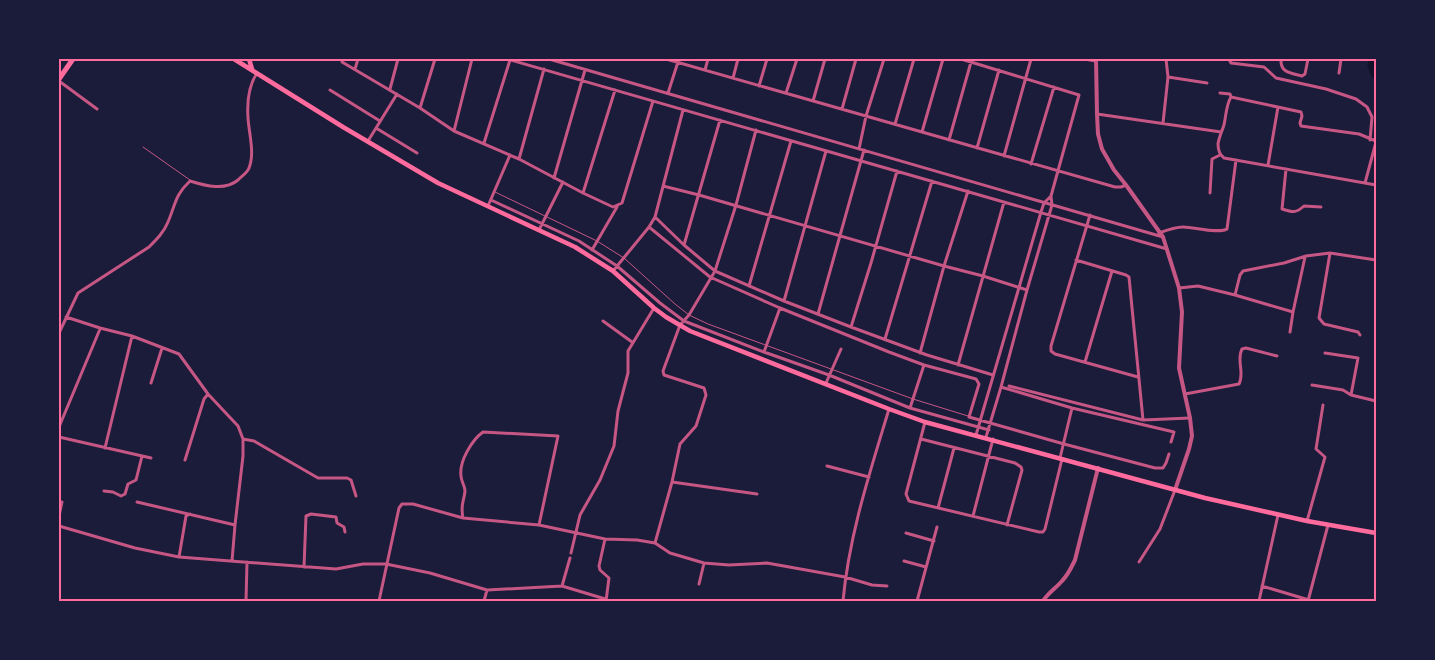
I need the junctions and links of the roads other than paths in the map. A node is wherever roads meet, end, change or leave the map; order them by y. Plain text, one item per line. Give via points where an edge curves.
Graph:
1 (73, 59) edge
2 (234, 59) edge
3 (248, 59) edge
4 (358, 59) edge
5 (398, 59) edge
6 (434, 59) edge
7 (472, 59) edge
8 (508, 59) edge
9 (549, 59) edge
10 (666, 59) edge
11 (684, 59) edge
12 (708, 59) edge
13 (738, 59) edge
14 (767, 59) edge
15 (797, 59) edge
16 (825, 59) edge
17 (856, 59) edge
18 (884, 59) edge
19 (914, 59) edge
20 (943, 59) edge
21 (961, 59) edge
22 (1032, 59) edge
23 (1084, 59) edge
24 (1166, 59) edge
25 (1229, 59) edge
26 (1281, 59) edge
27 (1308, 59) edge
28 (1341, 59) edge
29 (1096, 60) edge
30 (342, 62) dead end
31 (678, 62) junction
32 (971, 62) junction
33 (244, 64) junction
34 (683, 64) junction
35 (355, 69) junction
36 (544, 70) junction
37 (585, 70) junction
38 (705, 70) junction
39 (999, 70) junction
40 (254, 71) junction
41 (1339, 73) dead end
42 (1168, 77) junction
43 (733, 78) junction
44 (1026, 79) junction
45 (59, 80) edge
46 (583, 80) junction
47 (1207, 83) dead end
48 (759, 86) junction
49 (1054, 87) junction
50 (330, 90) dead end
51 (390, 90) junction
52 (615, 90) junction
53 (668, 93) junction
54 (786, 93) junction
55 (1220, 93) dead end
56 (397, 94) junction
57 (1231, 97) junction
58 (652, 101) junction
59 (813, 101) junction
60 (1278, 107) junction
61 (97, 108) dead end
62 (420, 108) junction
63 (842, 109) junction
64 (683, 110) junction
65 (1097, 114) junction
66 (866, 116) junction
67 (720, 120) junction
68 (380, 121) junction
69 (1163, 123) junction
70 (895, 124) junction
71 (376, 128) junction
72 (756, 130) junction
73 (454, 131) junction
74 (922, 132) junction
75 (1221, 132) junction
76 (949, 140) junction
77 (1370, 140) junction
78 (368, 141) junction
79 (791, 141) junction
80 (1376, 141) edge
81 (484, 143) junction
82 (143, 147) dead end
83 (977, 148) junction
84 (859, 149) junction
85 (864, 150) junction
86 (826, 151) junction
87 (417, 153) dead end
88 (510, 155) junction
89 (1220, 155) junction
90 (1004, 156) junction
91 (519, 159) junction
92 (1236, 160) junction
93 (862, 161) junction
94 (1031, 164) junction
95 (1268, 165) junction
96 (1286, 168) junction
97 (897, 171) junction
98 (1059, 172) junction
99 (554, 178) junction
100 (190, 181) junction
101 (932, 181) junction
102 (563, 182) junction
103 (1365, 183) junction
104 (1126, 185) junction
105 (1376, 185) edge
106 (663, 186) junction
107 (968, 191) junction
108 (494, 192) junction
109 (583, 193) junction
110 (1210, 193) dead end
111 (699, 195) junction
112 (1052, 196) junction
113 (491, 200) junction
114 (1004, 202) junction
115 (1044, 203) junction
116 (736, 205) junction
117 (1052, 205) junction
118 (488, 206) junction
119 (617, 206) junction
120 (1321, 207) dead end
121 (1041, 212) junction
122 (1048, 215) junction
123 (1090, 215) junction
124 (546, 216) junction
125 (769, 216) junction
126 (655, 217) junction
127 (542, 224) junction
128 (805, 225) junction
129 (1086, 226) junction
130 (649, 227) junction
131 (539, 230) junction
132 (1159, 232) junction
133 (840, 235) junction
134 (1163, 237) junction
135 (597, 241) junction
136 (684, 245) junction
137 (876, 246) junction
138 (592, 250) junction
139 (1168, 250) junction
140 (1330, 253) junction
141 (909, 256) junction
142 (1306, 256) junction
143 (624, 258) junction
144 (1076, 260) junction
145 (1376, 260) edge
146 (617, 266) junction
147 (944, 266) junction
148 (715, 270) junction
149 (1112, 270) junction
150 (613, 271) junction
151 (983, 276) junction
152 (710, 277) junction
153 (749, 286) junction
154 (1019, 287) junction
155 (1178, 288) junction
156 (1027, 290) junction
157 (1235, 295) junction
158 (784, 301) junction
159 (654, 308) junction
160 (780, 308) junction
161 (1293, 312) junction
162 (689, 314) junction
163 (818, 314) junction
164 (66, 317) junction
165 (603, 321) dead end
166 (684, 321) junction
167 (680, 325) junction
168 (851, 327) junction
169 (100, 328) junction
170 (1290, 332) dead end
171 (59, 334) edge
172 (1360, 335) dead end
173 (132, 336) junction
174 (885, 339) junction
175 (632, 342) junction
176 (767, 346) junction
177 (162, 348) junction
178 (841, 349) dead end
179 (764, 352) junction
180 (920, 353) junction
181 (1325, 353) dead end
182 (1277, 356) dead end
183 (1084, 362) junction
184 (924, 365) junction
185 (958, 365) junction
186 (831, 370) junction
187 (829, 375) junction
188 (993, 375) junction
189 (1138, 377) junction
190 (151, 383) dead end
191 (826, 383) junction
192 (1312, 385) dead end
193 (1009, 386) dead end
194 (1001, 387) junction
195 (208, 394) junction
196 (1185, 394) junction
197 (1351, 395) junction
198 (913, 399) junction
199 (1376, 400) edge
200 (1323, 405) dead end
201 (910, 408) junction
202 (1072, 408) junction
203 (889, 409) junction
204 (969, 417) junction
205 (1190, 418) junction
206 (980, 420) junction
207 (1143, 420) junction
208 (925, 422) junction
209 (991, 423) junction
210 (59, 427) edge
211 (978, 428) junction
212 (989, 430) junction
213 (976, 435) junction
214 (59, 437) edge
215 (921, 438) junction
216 (986, 438) junction
217 (243, 439) junction
218 (993, 439) junction
219 (1171, 442) dead end
220 (1064, 444) junction
221 (106, 448) junction
222 (954, 448) junction
223 (1169, 454) dead end
224 (142, 456) junction
225 (989, 456) junction
226 (151, 458) dead end
227 (1061, 458) junction
228 (185, 460) dead end
229 (826, 466) dead end
230 (1098, 468) junction
231 (869, 477) junction
232 (672, 482) junction
233 (1175, 490) junction
234 (104, 491) dead end
235 (757, 494) dead end
236 (356, 496) dead end
237 (62, 502) dead end
238 (137, 502) dead end
239 (938, 508) junction
240 (190, 514) junction
241 (1278, 514) junction
242 (59, 516) edge
243 (973, 516) junction
244 (463, 518) junction
245 (1307, 521) junction
246 (1007, 524) junction
247 (235, 525) junction
248 (539, 525) junction
249 (1328, 525) junction
250 (59, 526) edge
251 (937, 527) dead end
252 (344, 532) dead end
253 (1376, 532) edge
254 (576, 533) junction
255 (906, 533) dead end
256 (605, 539) junction
257 (934, 540) junction
258 (655, 544) junction
259 (571, 553) dead end
260 (179, 557) junction
261 (570, 558) dead end
262 (232, 561) junction
263 (904, 561) dead end
264 (247, 562) junction
265 (1139, 562) dead end
266 (704, 563) junction
267 (386, 564) junction
268 (304, 567) junction
269 (926, 567) junction
270 (845, 577) junction
271 (699, 584) dead end
272 (562, 586) junction
273 (887, 586) dead end
274 (1262, 586) junction
275 (487, 590) junction
276 (607, 600) edge
277 (246, 601) edge
278 (379, 601) edge
279 (484, 601) edge
280 (612, 601) edge
281 (843, 601) edge
282 (917, 601) edge
283 (1043, 601) edge
284 (1259, 601) edge
285 (1308, 601) edge

1 - 45 highway
2 - 33 main road
3 - 33 street
3 - 40 main road
4 - 35 street
5 - 51 street
6 - 62 street
7 - 73 street
8 - 36 street
8 - 81 street
9 - 37 street
10 - 31 street
11 - 34 street
12 - 38 street
13 - 43 street
14 - 48 street
15 - 54 street
16 - 59 street
17 - 63 street
18 - 66 street
19 - 70 street
20 - 74 street
21 - 32 street
22 - 44 street
23 - 29 street
24 - 29 street
24 - 42 street
25 - 77 street via 1231,63 1264,67 1276,78 1356,99 1372,117
26 - 27 street via 1285,71 1302,76
28 - 41 street
29 - 65 street
30 - 35 street
31 - 34 street
31 - 53 street
32 - 39 street
32 - 76 street
33 - 40 main road
34 - 38 street
35 - 51 street
36 - 46 street
36 - 91 street
37 - 46 street
37 - 53 street
38 - 43 street
39 - 44 street
39 - 83 street
40 - 78 main road
40 - 100 street via 248,118 251,133 249,168 233,184 224,187
42 - 47 street
42 - 69 street
43 - 48 street
44 - 49 street
44 - 90 street
45 - 61 street
46 - 52 street
46 - 99 street
48 - 54 street
49 - 94 street
49 - 98 street via 1079,95
50 - 68 street
51 - 56 street
52 - 58 street
52 - 109 street
53 - 84 street
54 - 59 street
55 - 57 street
56 - 62 street
56 - 68 street
57 - 60 street
57 - 75 street
58 - 64 street
58 - 119 street via 622,203
59 - 63 street
60 - 77 street via 1301,112 1301,126 1359,134
60 - 95 street
62 - 73 street
63 - 66 street
64 - 67 street
64 - 106 street
65 - 69 street
65 - 104 street via 1102,149
66 - 70 street
66 - 84 street
67 - 72 street
67 - 111 street
68 - 71 street
69 - 75 street
70 - 74 street
71 - 78 street
71 - 87 street
72 - 79 street
72 - 116 street
73 - 81 street
74 - 76 street
75 - 89 street
76 - 83 street
77 - 80 street
78 - 118 main road via 438,183
79 - 86 street
79 - 125 street
80 - 103 street
81 - 88 street
82 - 100 lane
83 - 90 street
84 - 85 street
85 - 93 street
85 - 115 street
86 - 93 street
86 - 128 street
88 - 91 street
88 - 108 street
89 - 92 street
89 - 110 street via 1212,159
90 - 94 street
91 - 99 street
92 - 95 street
92 - 132 street via 1227,229 1223,232 1184,227
93 - 97 street
93 - 133 street
94 - 98 street
95 - 96 street
96 - 103 street
96 - 120 street via 1282,209 1293,212 1304,206
97 - 101 street
97 - 137 street
98 - 104 street via 1115,187
98 - 112 street
99 - 102 street
100 - 164 street via 181,189 168,223 158,238 78,294
101 - 107 street
101 - 141 street
102 - 109 street
102 - 124 street
103 - 105 street
104 - 132 street
106 - 111 street
106 - 126 street
107 - 114 street
107 - 147 street
108 - 113 street
108 - 124 lane
109 - 119 street
111 - 116 street
111 - 136 street
112 - 115 street
112 - 117 street
113 - 118 street
113 - 127 street
114 - 121 street
114 - 151 street
115 - 117 street
115 - 121 street
116 - 125 street
116 - 148 street
117 - 122 street
117 - 123 street
118 - 131 main road
119 - 135 street
121 - 122 street
121 - 154 street
122 - 129 street
122 - 156 street
123 - 129 street
123 - 134 street
124 - 127 street
124 - 135 lane
125 - 128 street
125 - 153 street
126 - 130 street
126 - 136 street
127 - 131 street
127 - 138 street
128 - 133 street
128 - 158 street
129 - 139 street
129 - 144 street
130 - 143 street
130 - 152 street
131 - 150 main road via 575,247
132 - 134 street
133 - 137 street
133 - 163 street
134 - 139 street
135 - 138 street
135 - 143 lane
136 - 148 street
137 - 141 street
137 - 168 street
138 - 146 street
139 - 155 street
140 - 142 street
140 - 145 street
140 - 172 street via 1319,318 1324,324
141 - 147 street
141 - 174 street
142 - 157 street via 1284,264 1243,271
142 - 161 street
143 - 146 street
143 - 162 lane
144 - 149 street
144 - 183 street via 1051,349 1054,354
146 - 150 street
146 - 166 street
147 - 151 street
147 - 180 street
148 - 152 street
148 - 153 street
149 - 183 street
149 - 189 street via 1128,276 1130,281
150 - 159 main road
151 - 154 street
151 - 185 street
152 - 160 street
152 - 162 street
153 - 158 street
154 - 156 street
154 - 188 street
155 - 157 street via 1198,286
155 - 196 street via 1182,312 1180,368
156 - 194 street
157 - 161 street
158 - 163 street
159 - 167 main road
159 - 175 street
160 - 176 street
160 - 184 street
161 - 170 street
162 - 166 street
162 - 176 lane
163 - 168 street
164 - 169 street
164 - 171 street
165 - 175 street
166 - 167 street
166 - 179 street
167 - 191 main road
167 - 232 street via 663,374 704,388 706,395 696,426 680,444
168 - 174 street
169 - 173 street
169 - 210 street
173 - 177 street
173 - 221 street
174 - 180 street
175 - 254 street via 614,446 580,515
176 - 179 street
176 - 186 lane
177 - 190 street
177 - 195 street via 181,356
178 - 186 street
179 - 187 street
180 - 185 street
181 - 197 street via 1358,358
182 - 196 street via 1242,349 1239,384
183 - 189 street
184 - 198 street
184 - 204 street via 978,381
185 - 188 street
186 - 187 street
186 - 198 lane
187 - 191 street
187 - 201 street
188 - 206 street
189 - 207 street
191 - 203 main road
192 - 197 street via 1343,390
193 - 207 street
194 - 202 street
194 - 209 street
195 - 217 street via 238,426
195 - 228 street
196 - 205 street
197 - 199 street
198 - 201 street
198 - 204 lane
200 - 245 street via 1316,449 1324,457
201 - 211 street
202 - 219 street via 1174,432
202 - 220 street
203 - 208 main road
203 - 231 street
204 - 206 street
205 - 207 street
205 - 233 street via 1192,436
206 - 209 street
206 - 211 street
208 - 213 main road
208 - 215 street
209 - 212 street
209 - 220 street
211 - 212 street
211 - 213 street
212 - 216 street
213 - 216 main road
214 - 221 street
215 - 222 street
215 - 239 street via 906,497 909,501
216 - 218 main road
217 - 236 street via 254,441 318,478 351,480
217 - 247 street via 244,456
218 - 225 street
218 - 227 main road
220 - 223 street via 1159,468 1163,468
220 - 227 street
221 - 224 street
222 - 225 street
222 - 239 street
224 - 226 street
224 - 234 street via 136,480 128,484 125,494 121,496
225 - 243 street
225 - 246 street via 1015,463 1022,470
227 - 230 main road
227 - 246 street via 1044,531
229 - 231 street
230 - 233 main road
230 - 283 street via 1075,560 1070,571
231 - 270 street
232 - 235 street
232 - 258 street
233 - 241 main road
233 - 265 street via 1160,529
237 - 242 street
238 - 240 street
239 - 243 street
240 - 247 street
240 - 260 street via 186,516
241 - 245 main road
241 - 274 street
243 - 246 street
244 - 248 street
244 - 248 street via 461,508 465,489 460,469 468,448 478,436 483,432 558,436
244 - 267 street via 402,504
245 - 249 main road
247 - 262 street
248 - 254 street
249 - 253 main road
249 - 285 street
250 - 260 street
251 - 257 street
252 - 268 street via 336,517 306,516
254 - 256 street
254 - 259 street
255 - 257 street
256 - 258 street
256 - 276 street via 599,566 609,578
257 - 269 street
258 - 266 street via 670,554
260 - 262 street
261 - 272 street
262 - 264 street
263 - 269 street
264 - 268 street
264 - 277 street
266 - 270 street via 768,563
266 - 271 street
267 - 268 street via 336,569
267 - 275 street
267 - 278 street
269 - 282 street
270 - 273 street
270 - 281 street
272 - 275 street
272 - 276 street
274 - 284 street
274 - 285 street
275 - 279 street
276 - 280 street

